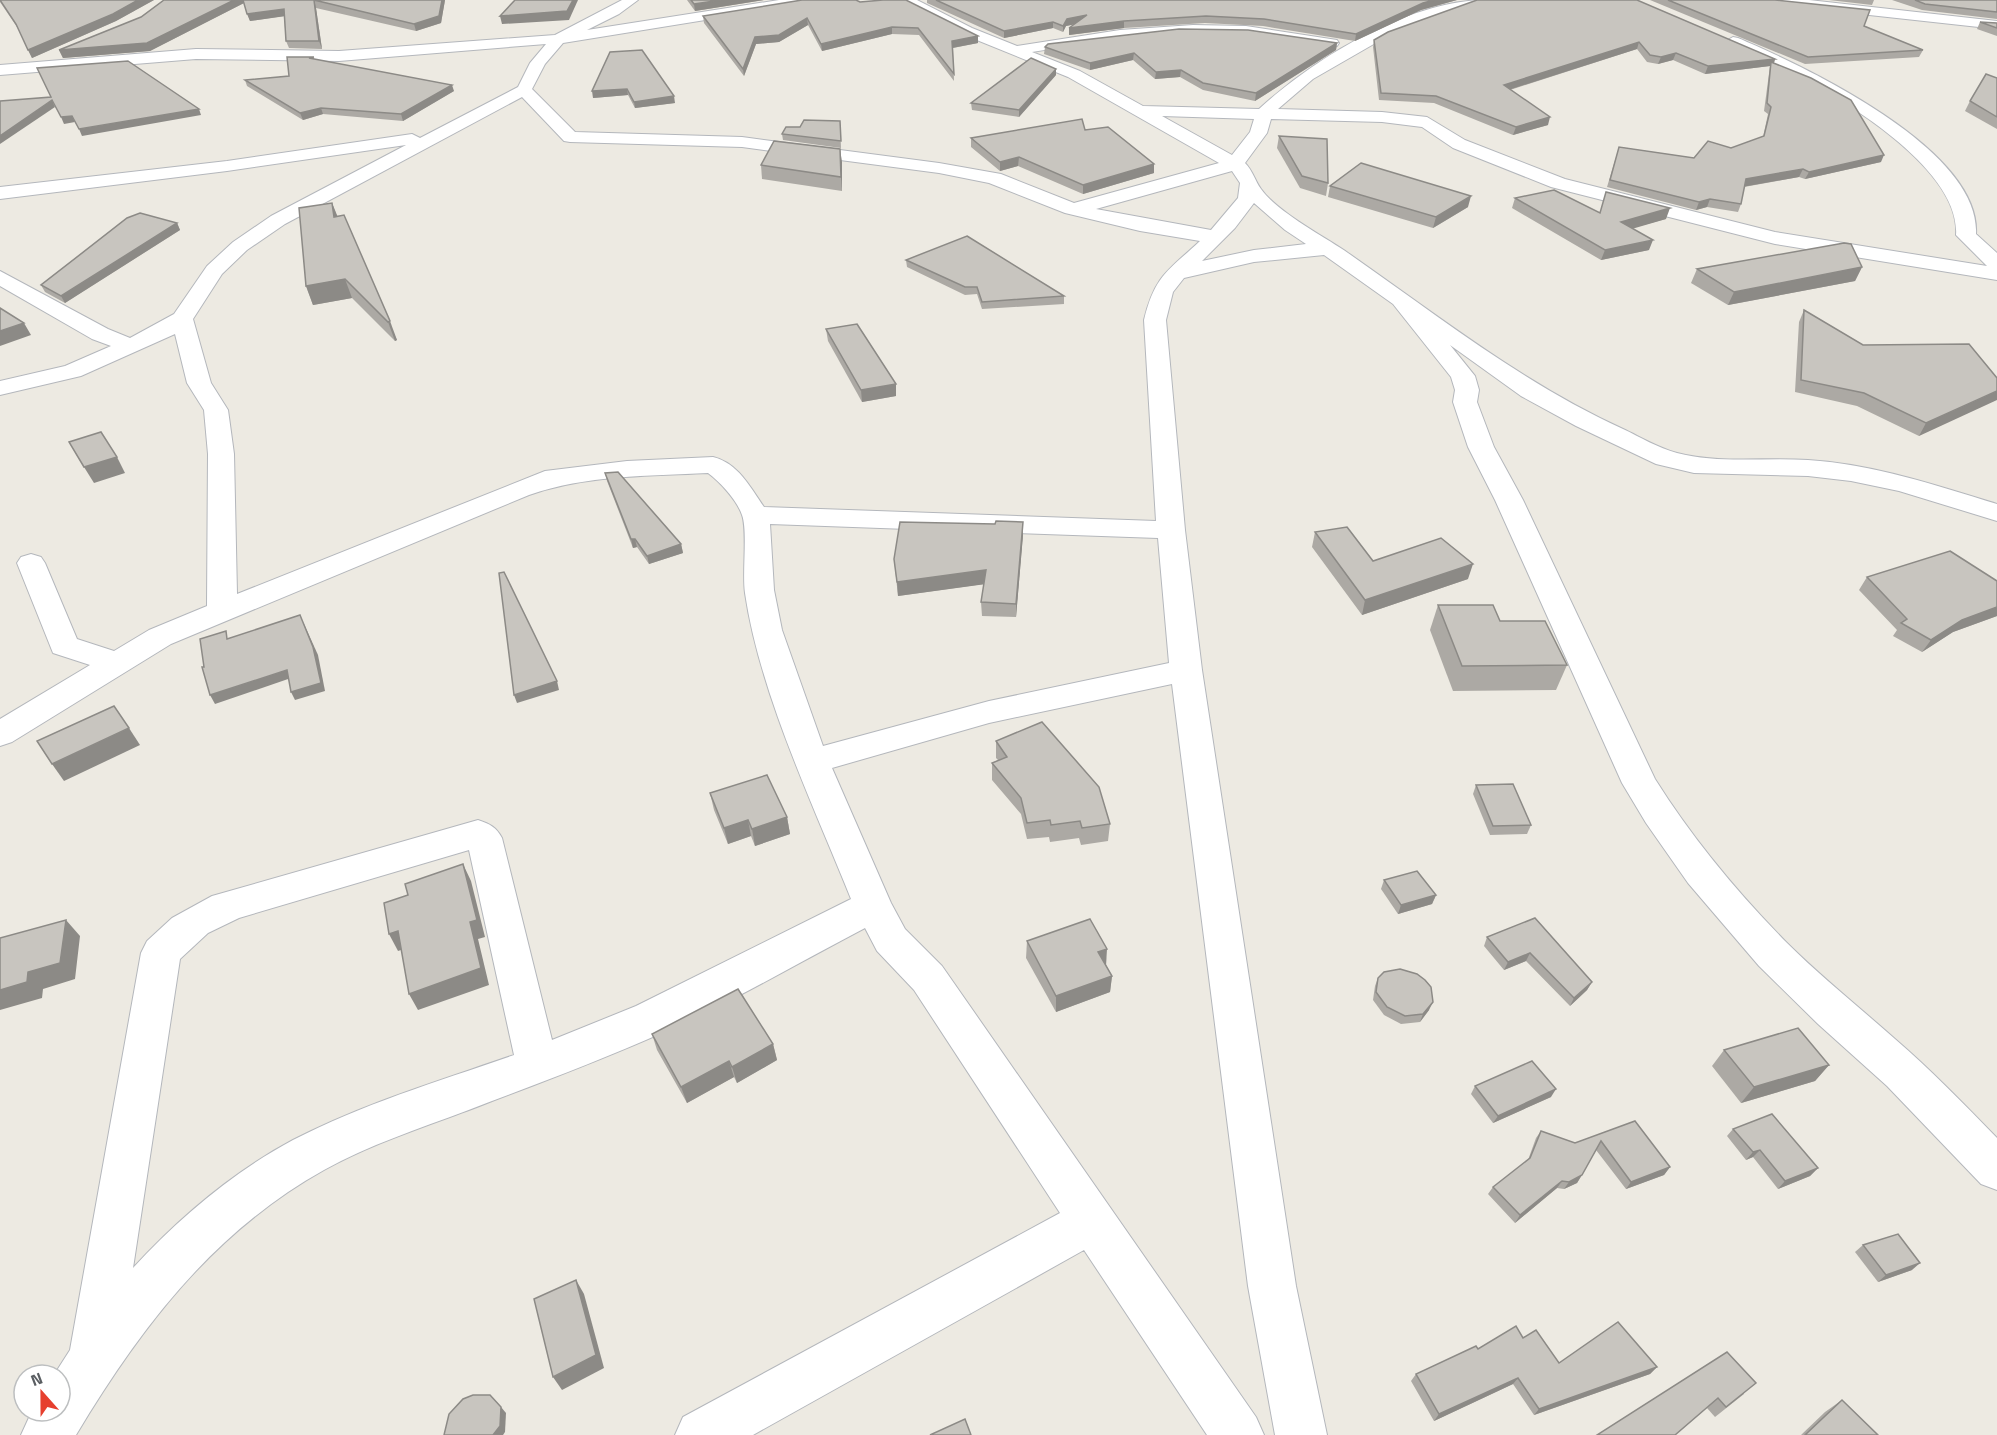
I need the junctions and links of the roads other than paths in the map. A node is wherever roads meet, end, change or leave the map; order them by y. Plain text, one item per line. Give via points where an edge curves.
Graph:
1 (631, 0) edge
2 (733, 0) edge
3 (805, 0) edge
4 (906, 0) edge
5 (1479, 0) edge
6 (1768, 0) edge
7 (1926, 4) edge
8 (748, 8) junction
9 (1968, 24) junction
10 (1997, 25) edge
11 (1713, 33) edge
12 (558, 39) junction
13 (1355, 47) junction
14 (64, 48) edge
15 (1015, 50) junction
16 (25, 68) junction
17 (0, 70) edge
18 (0, 82) edge
19 (524, 90) junction
20 (1138, 111) junction
21 (1265, 112) junction
22 (437, 135) junction
23 (1243, 177) junction
24 (0, 193) edge
25 (1072, 209) junction
26 (1216, 237) junction
27 (1329, 249) junction
28 (1997, 264) edge
29 (1176, 274) junction
30 (1997, 274) edge
31 (0, 277) edge
32 (1401, 300) junction
33 (182, 319) junction
34 (132, 346) junction
35 (73, 371) junction
36 (0, 388) edge
37 (0, 410) edge
38 (1997, 513) edge
39 (756, 516) junction
40 (1171, 531) junction
41 (31, 563) dead end
42 (222, 609) junction
43 (116, 662) junction
44 (1186, 670) junction
45 (0, 734) edge
46 (812, 761) junction
47 (873, 906) junction
48 (537, 1065) junction
49 (1997, 1169) edge
50 (1092, 1221) junction
51 (94, 1358) junction
52 (42, 1431) edge
53 (701, 1435) edge
54 (1238, 1435) edge
55 (1301, 1435) edge

1 - 12 street
2 - 8 street
3 - 8 street
4 - 15 street
5 - 13 street via 1427,15
6 - 9 street
7 - 9 street
8 - 12 street
9 - 10 street
11 - 28 street via 1787,65 1856,103 1884,124 1953,188 1978,220 1966,235
12 - 16 street via 339,56 196,54
12 - 19 street via 538,63
13 - 15 street via 1215,29 1146,32
13 - 21 street via 1307,76
14 - 16 street
15 - 20 street via 1074,74
16 - 17 street
16 - 18 street
19 - 22 street
19 - 25 street via 570,137 742,142 939,168 994,178
20 - 21 street
20 - 23 street
21 - 23 street
21 - 30 street via 1427,122 1459,144 1558,183 1774,238
22 - 24 street via 227,166
22 - 33 street via 278,220 240,246 214,270
23 - 25 street
23 - 26 street via 1244,204
23 - 27 street via 1292,226
25 - 26 street
26 - 29 street
27 - 29 street via 1250,254
27 - 32 street
29 - 40 street via 1164,287 1155,320
31 - 34 street via 100,334
32 - 38 street via 1530,392 1665,458 1694,465 1851,473 1905,484
32 - 49 street via 1463,376 1465,402 1481,447 1639,783 1664,825 1702,876 1754,934 1826,1006 1888,1059
33 - 34 street
33 - 42 street via 199,383 216,411 221,454
34 - 35 street
35 - 36 street
35 - 37 street
39 - 40 street
39 - 42 street via 728,475 713,465 554,477
39 - 46 street via 759,590 767,630
40 - 44 street
41 - 43 street via 64,646
42 - 43 street via 150,641
43 - 45 street
44 - 46 street via 989,712
44 - 55 street via 1272,1286
46 - 47 street
47 - 48 street via 651,1020
47 - 50 street via 891,940 928,978
48 - 51 street via 368,1127 278,1174 184,1247 137,1299
48 - 51 street via 484,838 478,834 237,903 208,913 178,932 161,953
50 - 53 street
50 - 54 street
51 - 52 street

